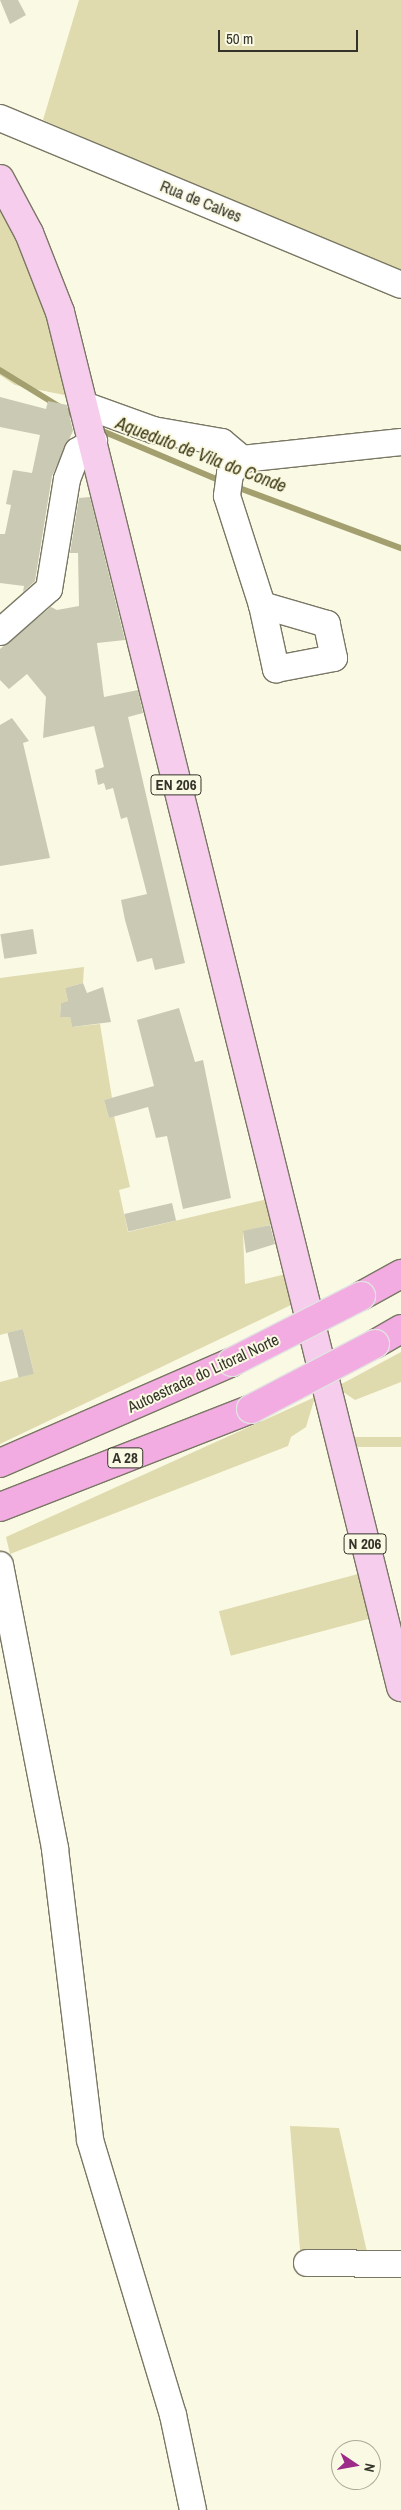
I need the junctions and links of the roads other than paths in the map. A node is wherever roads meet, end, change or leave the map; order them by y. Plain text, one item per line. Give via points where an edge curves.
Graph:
1 (0, 118) edge
2 (0, 179) edge
3 (401, 284) edge
4 (84, 406) junction
5 (94, 441) junction
6 (401, 442) edge
7 (242, 459) junction
8 (262, 605) dead end
9 (0, 632) edge
10 (401, 1274) edge
11 (401, 1329) edge
12 (329, 1400) joint
13 (0, 1463) edge
14 (0, 1507) edge
15 (0, 1569) edge
16 (401, 1687) edge
17 (307, 2263) dead end
18 (401, 2264) edge
19 (193, 2510) edge

1 - 3 street, Rua de Calves
2 - 4 main road, EN 206 via 46,270
4 - 5 main road, EN 206
4 - 7 street via 153,430 222,442
5 - 9 street via 78,451 67,479 49,589
5 - 12 main road, EN 206
6 - 7 street
7 - 8 street via 230,474 227,496
10 - 13 highway, Autoestrada do Litoral Norte, bridge via 232,1362
11 - 14 highway, A 28, bridge via 251,1409
12 - 16 main road, N 206
15 - 19 street via 55,1849 90,2140 173,2415
17 - 18 street

